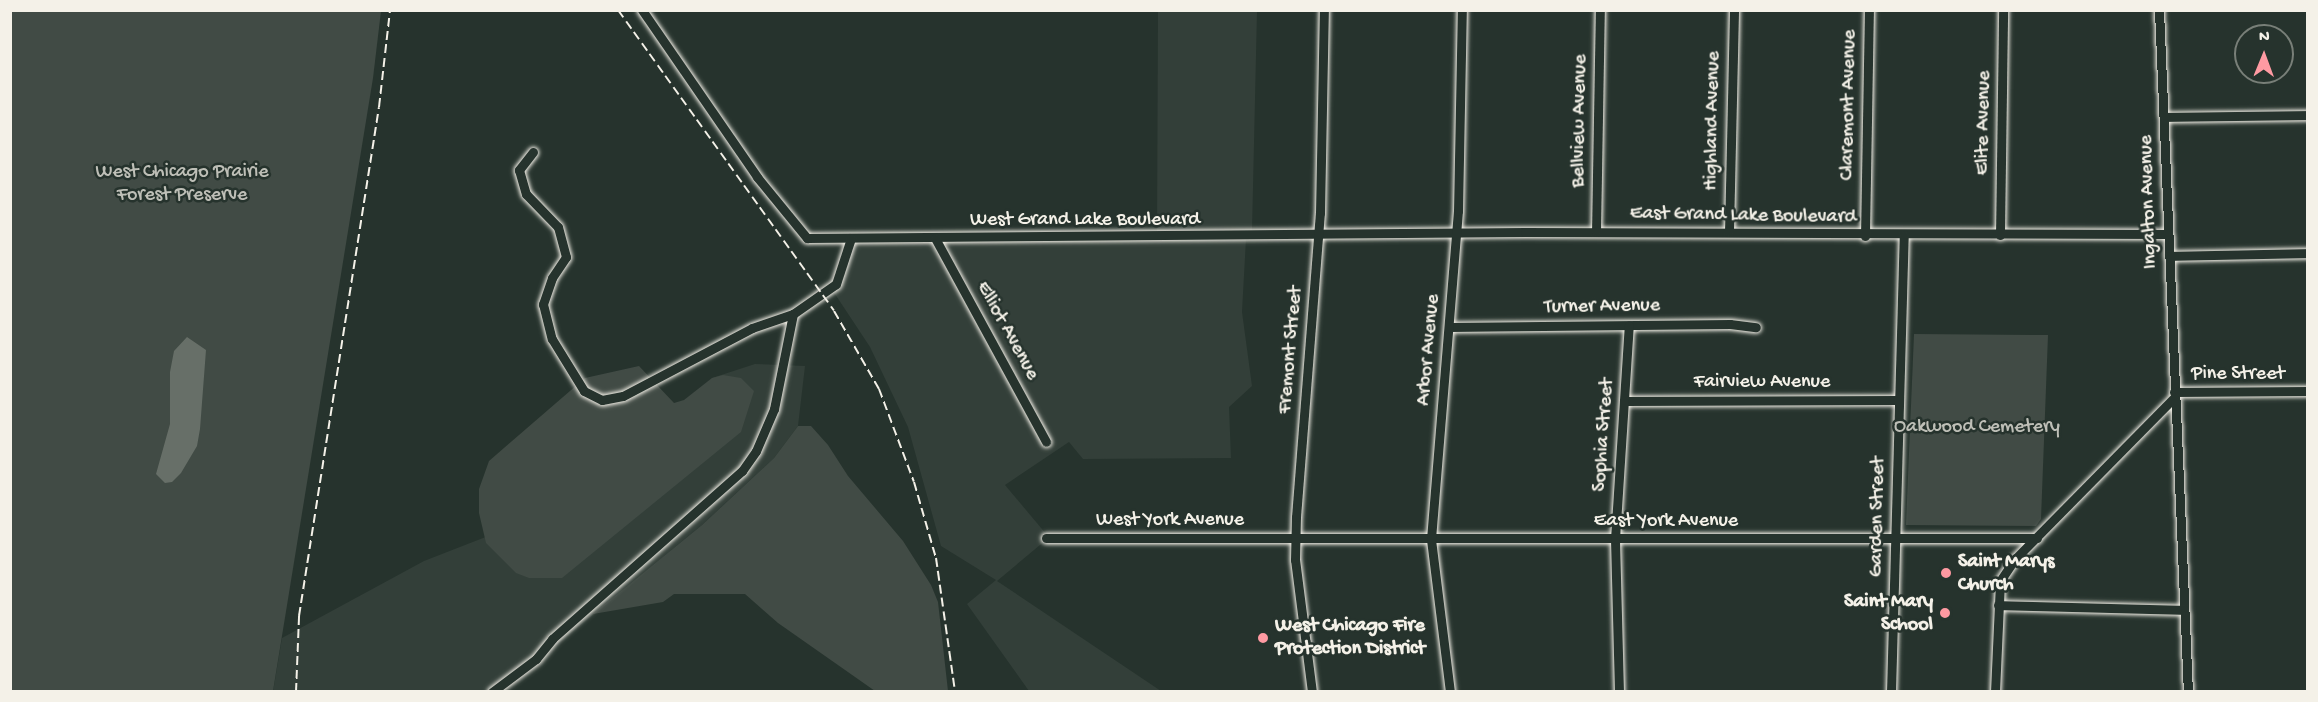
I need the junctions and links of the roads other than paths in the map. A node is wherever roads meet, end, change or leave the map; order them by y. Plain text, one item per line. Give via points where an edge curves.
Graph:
1 (642, 10) edge
2 (1324, 10) edge
3 (1462, 10) edge
4 (1600, 10) edge
5 (1734, 10) edge
6 (1869, 10) edge
7 (2003, 10) edge
8 (2159, 10) edge
9 (2307, 115) edge
10 (2164, 117) junction
11 (533, 152) dead end
12 (1596, 232) junction
13 (1729, 232) junction
14 (1318, 233) junction
15 (1456, 233) junction
16 (2168, 234) junction
17 (2000, 235) junction
18 (1865, 236) junction
19 (1904, 236) junction
20 (851, 238) junction
21 (935, 238) junction
22 (2307, 253) edge
23 (2169, 256) junction
24 (793, 314) junction
25 (1629, 325) junction
26 (1449, 327) junction
27 (1756, 327) dead end
28 (2307, 391) edge
29 (2174, 395) junction
30 (1899, 400) junction
31 (1624, 401) junction
32 (1046, 442) dead end
33 (1046, 538) dead end
34 (1295, 538) junction
35 (1896, 538) junction
36 (2037, 538) junction
37 (1431, 539) junction
38 (1615, 539) junction
39 (1998, 605) junction
40 (2184, 610) junction
41 (492, 692) edge
42 (1312, 692) edge
43 (1450, 692) edge
44 (1618, 692) edge
45 (1891, 692) edge
46 (1995, 692) edge
47 (2188, 692) edge

1 - 20 street, West Grand Lake Boulevard via 757,177 807,238
2 - 14 street, Fremont Street
3 - 15 street, Arbor Avenue
4 - 12 street, Bellview Avenue
5 - 13 street, Highland Avenue
6 - 18 street, Claremont Avenue
7 - 17 street, Elite Avenue
8 - 10 street, Ingalton Avenue
9 - 10 street
10 - 16 street, Ingalton Avenue
11 - 24 street via 519,170 526,194 558,227 566,257 552,278 543,304 552,339 584,391 602,400 623,396 752,328
12 - 13 street, East Grand Lake Boulevard
12 - 15 street, East Grand Lake Boulevard
13 - 18 street, East Grand Lake Boulevard
14 - 15 street, East Grand Lake Boulevard
14 - 21 street, West Grand Lake Boulevard via 1198,238
14 - 34 street, Fremont Street
15 - 26 street, Arbor Avenue
16 - 17 street, East Grand Lake Boulevard
16 - 23 street, Ingalton Avenue
17 - 19 street, East Grand Lake Boulevard
18 - 19 street, East Grand Lake Boulevard
19 - 30 street, Garden Street
20 - 21 street, West Grand Lake Boulevard
20 - 24 street via 836,284
21 - 32 street, Elliot Avenue
22 - 23 street
23 - 29 street, Ingalton Avenue
24 - 41 street via 774,409 756,451 742,471 552,639 536,659
25 - 26 street, Turner Avenue
25 - 27 street, Turner Avenue
25 - 31 street, Sophia Street
26 - 37 street, Arbor Avenue
28 - 29 street, Pine Street
29 - 36 street
29 - 40 street, Ingalton Avenue
30 - 31 street, Fairview Avenue
30 - 35 street, Garden Street
31 - 38 street, Sophia Street
33 - 34 street, West York Avenue
34 - 37 street, East York Avenue
34 - 42 street, Fremont Street
35 - 36 street, East York Avenue
35 - 38 street, East York Avenue
35 - 45 street, Garden Street
36 - 39 street via 2000,581
37 - 38 street, East York Avenue
37 - 43 street, Arbor Avenue
38 - 44 street, Sophia Street
39 - 40 street
39 - 46 street
40 - 47 street, Ingalton Avenue

